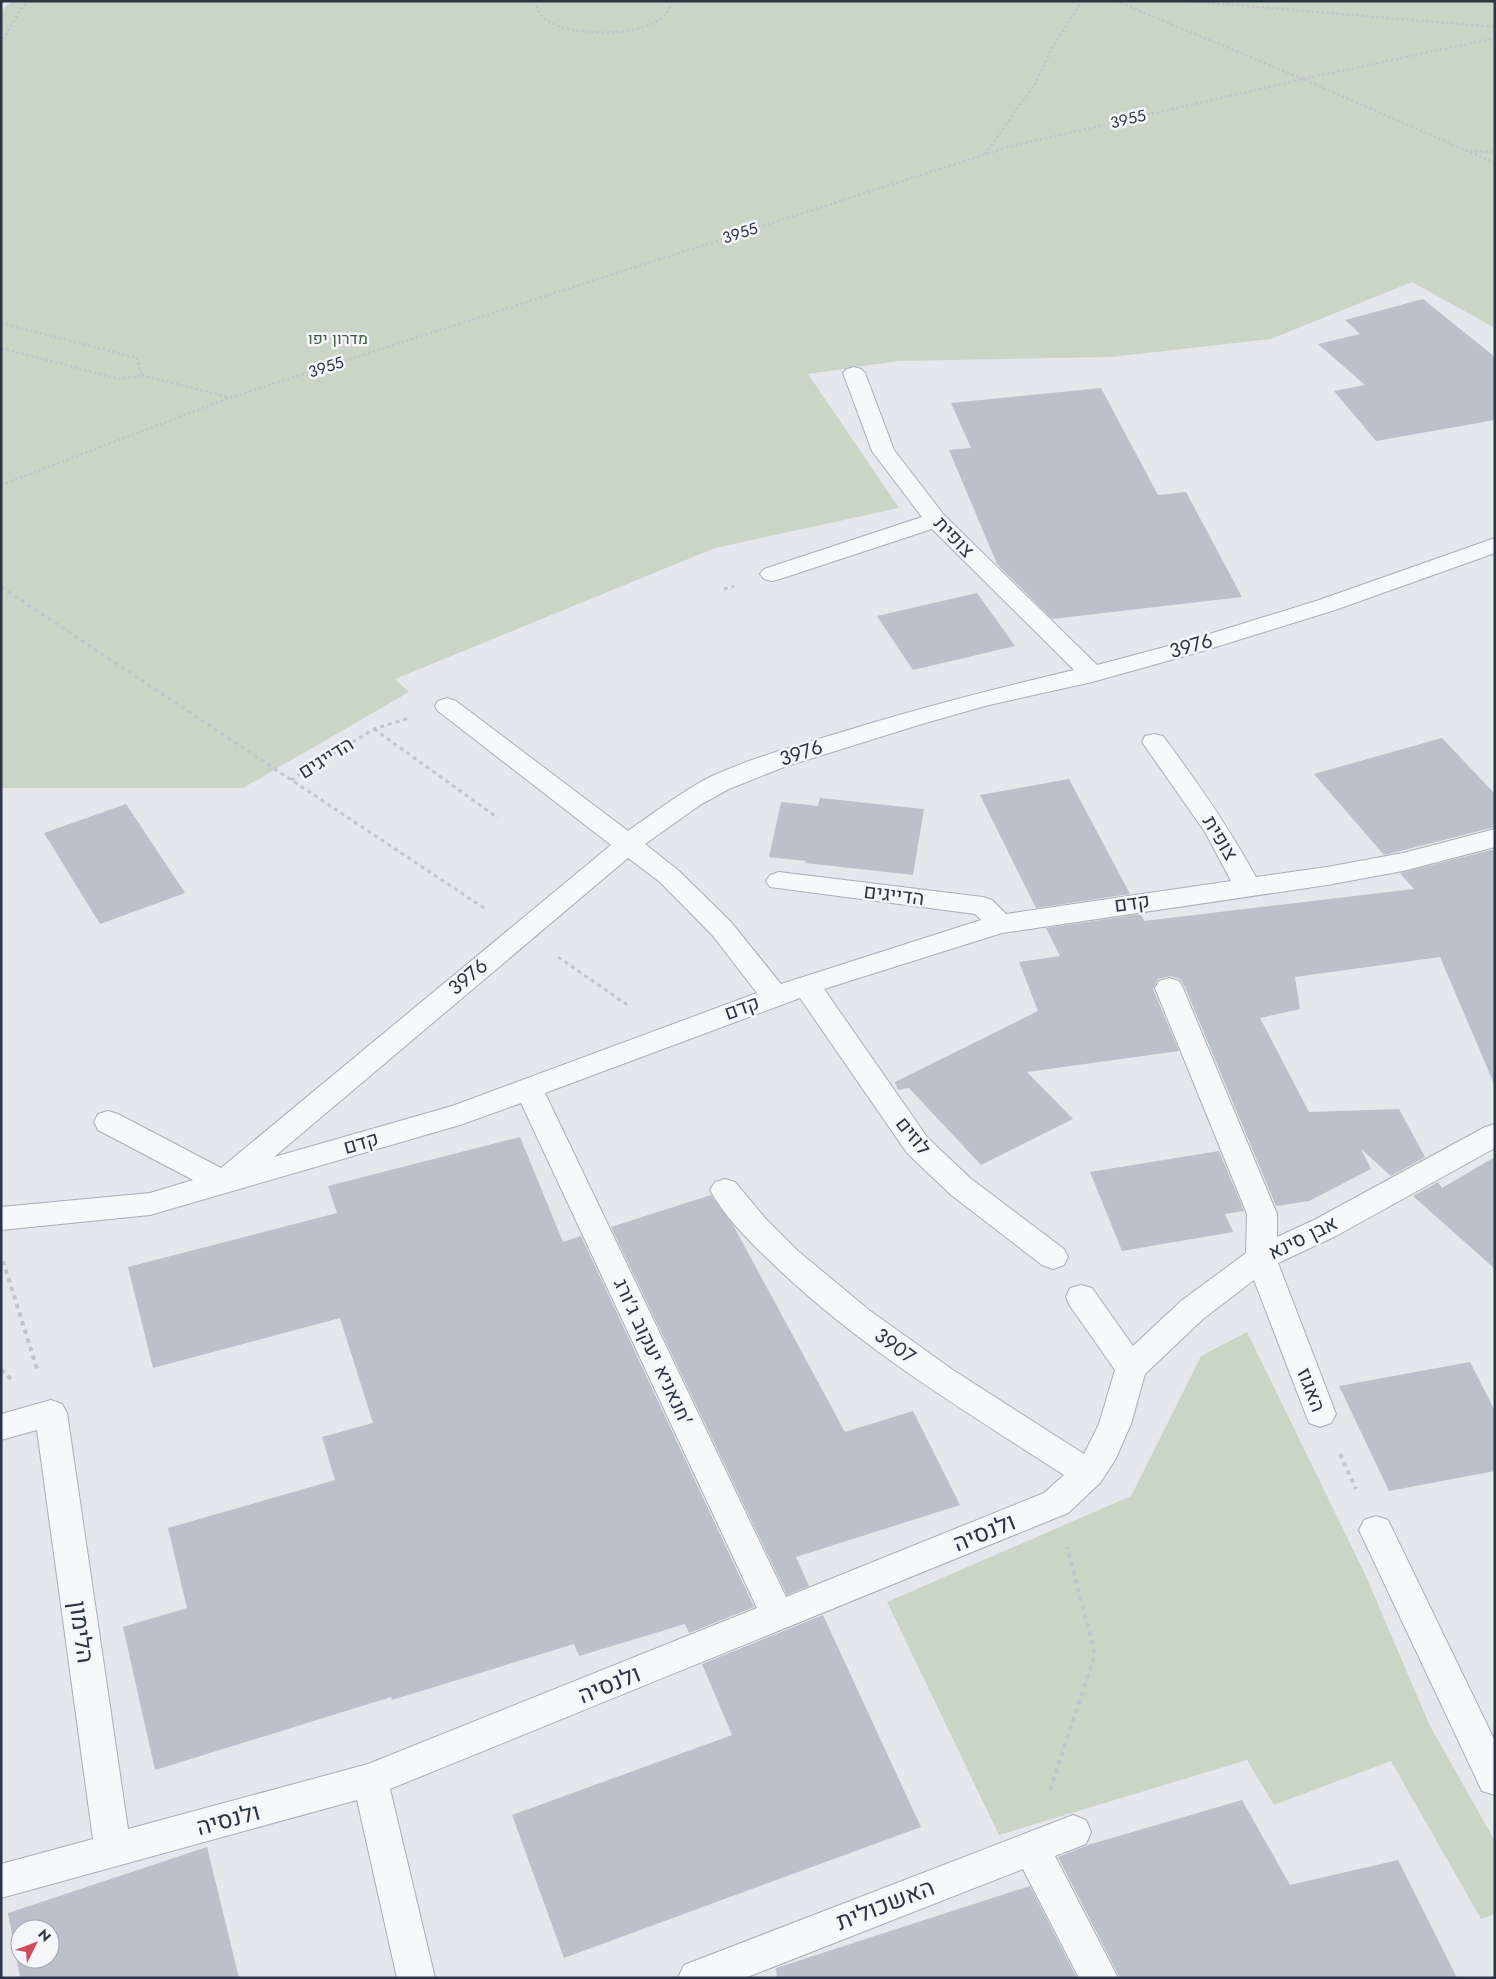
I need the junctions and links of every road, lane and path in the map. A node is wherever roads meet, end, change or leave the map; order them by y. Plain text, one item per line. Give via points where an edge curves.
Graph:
1 (29, 1) edge
2 (535, 1) edge
3 (673, 1) edge
4 (1082, 1) edge
5 (1116, 1) edge
6 (1187, 1) edge
7 (1495, 28) edge
8 (1495, 38) edge
9 (1, 44) edge
10 (1303, 79) junction
11 (1468, 151) junction
12 (1495, 152) edge
13 (984, 155) junction
14 (1495, 163) edge
15 (1, 323) edge
16 (1, 348) edge
17 (854, 373) dead end
18 (142, 375) junction
19 (229, 398) junction
20 (1, 485) edge
21 (936, 520) junction
22 (1495, 545) edge
23 (772, 574) dead end
24 (1, 587) edge
25 (1092, 674) junction
26 (447, 706) joint
27 (374, 729) junction
28 (1154, 742) dead end
29 (291, 780) junction
30 (498, 818) dead end
31 (1495, 838) edge
32 (628, 844) junction
33 (779, 881) dead end
34 (1248, 887) junction
35 (1000, 924) junction
36 (521, 933) junction
37 (806, 985) junction
38 (1169, 988) dead end
39 (775, 996) junction
40 (672, 1035) junction
41 (528, 1088) junction
42 (108, 1122) dead end
43 (1495, 1135) edge
44 (223, 1183) junction
45 (725, 1190) dead end
46 (1, 1219) edge
47 (1, 1257) edge
48 (1053, 1257) dead end
49 (1261, 1258) junction
50 (1081, 1297) dead end
51 (1131, 1368) junction
52 (51, 1413) junction
53 (1320, 1414) joint
54 (1, 1427) edge
55 (1088, 1473) junction
56 (1056, 1503) junction
57 (1376, 1530) joint
58 (778, 1616) junction
59 (370, 1780) junction
60 (1495, 1780) edge
61 (1073, 1832) dead end
62 (1031, 1847) junction
63 (113, 1851) junction
64 (1, 1881) edge
65 (416, 1978) edge
66 (697, 1978) edge
67 (1098, 1978) edge

1 - 9 path via 20,10
2 - 3 path via 534,8 541,18 556,26 600,33 645,27 672,9
4 - 13 path via 1051,50 1035,84
5 - 10 path
6 - 7 path
8 - 10 path, 3955
10 - 11 path
10 - 13 path, 3955
11 - 12 path
11 - 14 path
13 - 19 path, 3955
15 - 18 path via 137,358
16 - 18 path via 119,379
17 - 21 street, צופית via 883,451
18 - 19 path
19 - 20 path, 3955
21 - 23 street
21 - 25 street, צופית
22 - 25 street, 3976 via 1319,607
24 - 29 path, הדייגים
25 - 32 street, 3976 via 912,718 775,761 720,783 691,799
26 - 27 path, הדייגים
26 - 32 street
27 - 29 path, הדייגים
27 - 30 path
28 - 34 street, צופית via 1217,830
29 - 36 path
31 - 34 street, קדם via 1403,862
32 - 36 street, 3976
32 - 39 street via 698,902
33 - 35 street, הדייגים via 983,906
34 - 35 street, קדם
35 - 37 street, קדם
36 - 40 path
36 - 44 street, 3976
37 - 39 street, קדם
37 - 48 street, לוזים via 917,1145 960,1186
38 - 49 street, האגוז via 1262,1214
39 - 40 street, קדם
40 - 41 street, קדם
41 - 44 street, קדם via 460,1114
41 - 58 street, חנאניא יעקוב ג'ורג'
42 - 44 street
43 - 49 street, אבן סינא via 1325,1228
44 - 46 street, קדם via 150,1204
45 - 55 street, 3907 via 776,1249 824,1292 942,1379
47 - 52 path
49 - 51 street, אבן סינא via 1192,1310
49 - 53 street, האגוז
50 - 51 street
51 - 55 street, ולנסיה via 1108,1443
52 - 54 street
52 - 63 street, הלימון
53 - 57 path, האגוז
55 - 56 street, ולנסיה
56 - 58 street, ולנסיה
56 - 62 path via 1095,1654
57 - 60 street
58 - 59 street, ולנסיה
59 - 63 street, ולנסיה
59 - 65 street
61 - 62 street, האשכולית
62 - 66 street, האשכולית
62 - 67 street
63 - 64 street, ולנסיה

